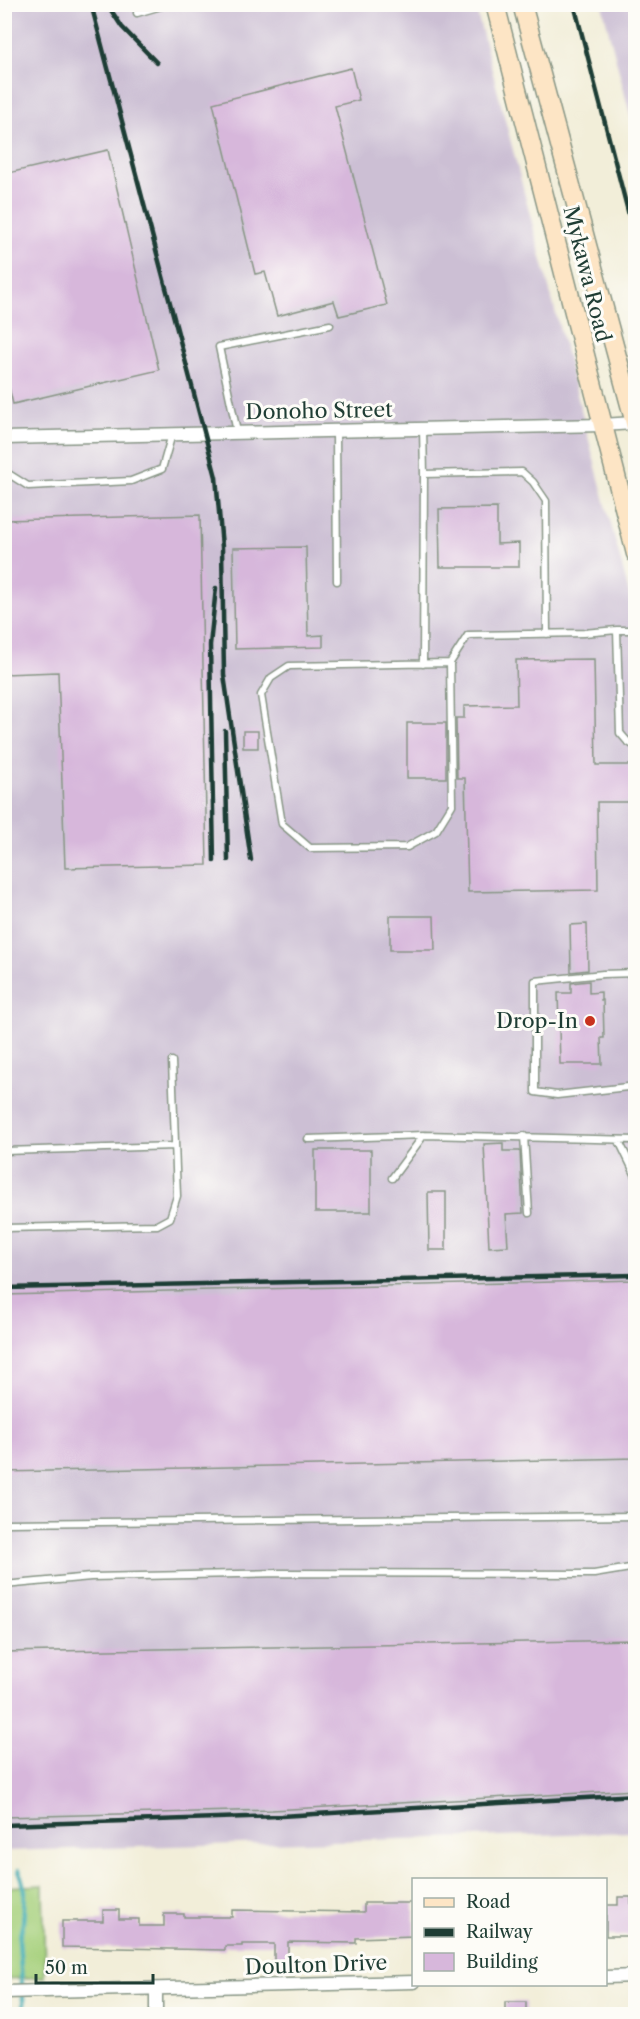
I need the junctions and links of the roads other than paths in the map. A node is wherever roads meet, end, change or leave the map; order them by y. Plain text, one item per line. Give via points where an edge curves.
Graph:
1 (168, 4) edge
2 (495, 4) edge
3 (137, 13) dead end
4 (525, 13) edge
5 (501, 28) junction
6 (330, 325) dead end
7 (602, 425) junction
8 (635, 425) edge
9 (423, 429) junction
10 (336, 430) junction
11 (237, 432) junction
12 (172, 434) junction
13 (4, 438) edge
14 (4, 471) edge
15 (424, 474) junction
16 (634, 543) edge
17 (337, 580) dead end
18 (617, 630) junction
19 (636, 630) edge
20 (547, 634) junction
21 (450, 663) junction
22 (423, 664) junction
23 (636, 747) edge
24 (636, 973) edge
25 (172, 1061) dead end
26 (636, 1086) edge
27 (424, 1135) junction
28 (524, 1136) junction
29 (308, 1139) dead end
30 (636, 1140) edge
31 (620, 1141) junction
32 (175, 1146) junction
33 (4, 1151) edge
34 (636, 1176) edge
35 (392, 1178) dead end
36 (529, 1213) dead end
37 (4, 1228) edge
38 (636, 1516) edge
39 (4, 1522) edge
40 (636, 1568) edge
41 (4, 1585) edge
42 (636, 1976) edge
43 (607, 1977) edge
44 (412, 1982) edge
45 (156, 1989) junction
46 (4, 1992) edge
47 (156, 2014) edge

1 - 3 lane
2 - 5 main road, Mykawa Road
4 - 5 main road
4 - 8 main road, Mykawa Road
5 - 7 main road, Mykawa Road
6 - 11 lane via 219,347
7 - 8 street, Donoho Street
7 - 9 street, Donoho Street
7 - 16 main road, Mykawa Road
9 - 10 street, Donoho Street
9 - 15 lane
10 - 11 street, Donoho Street
10 - 17 lane
11 - 12 street, Donoho Street
12 - 13 street, Donoho Street
12 - 14 lane via 162,469 131,481 28,486
15 - 20 lane via 522,472 533,482 546,501
15 - 22 lane
18 - 19 lane
18 - 20 lane
18 - 23 lane via 620,734
20 - 21 lane via 468,635
21 - 22 lane
21 - 22 lane via 452,805 436,831 407,847 310,848 282,824 261,695 271,678 289,666
24 - 26 lane via 535,981 535,1092 557,1095
25 - 32 lane
27 - 28 lane
27 - 29 lane
27 - 35 lane
28 - 31 lane
28 - 36 lane
30 - 31 lane
31 - 34 lane
32 - 33 lane
32 - 37 lane via 177,1196 170,1218 158,1225
38 - 39 lane
40 - 41 lane via 594,1574 91,1577
42 - 43 street
44 - 45 street, Doulton Drive
45 - 46 street, Doulton Drive
45 - 47 street

